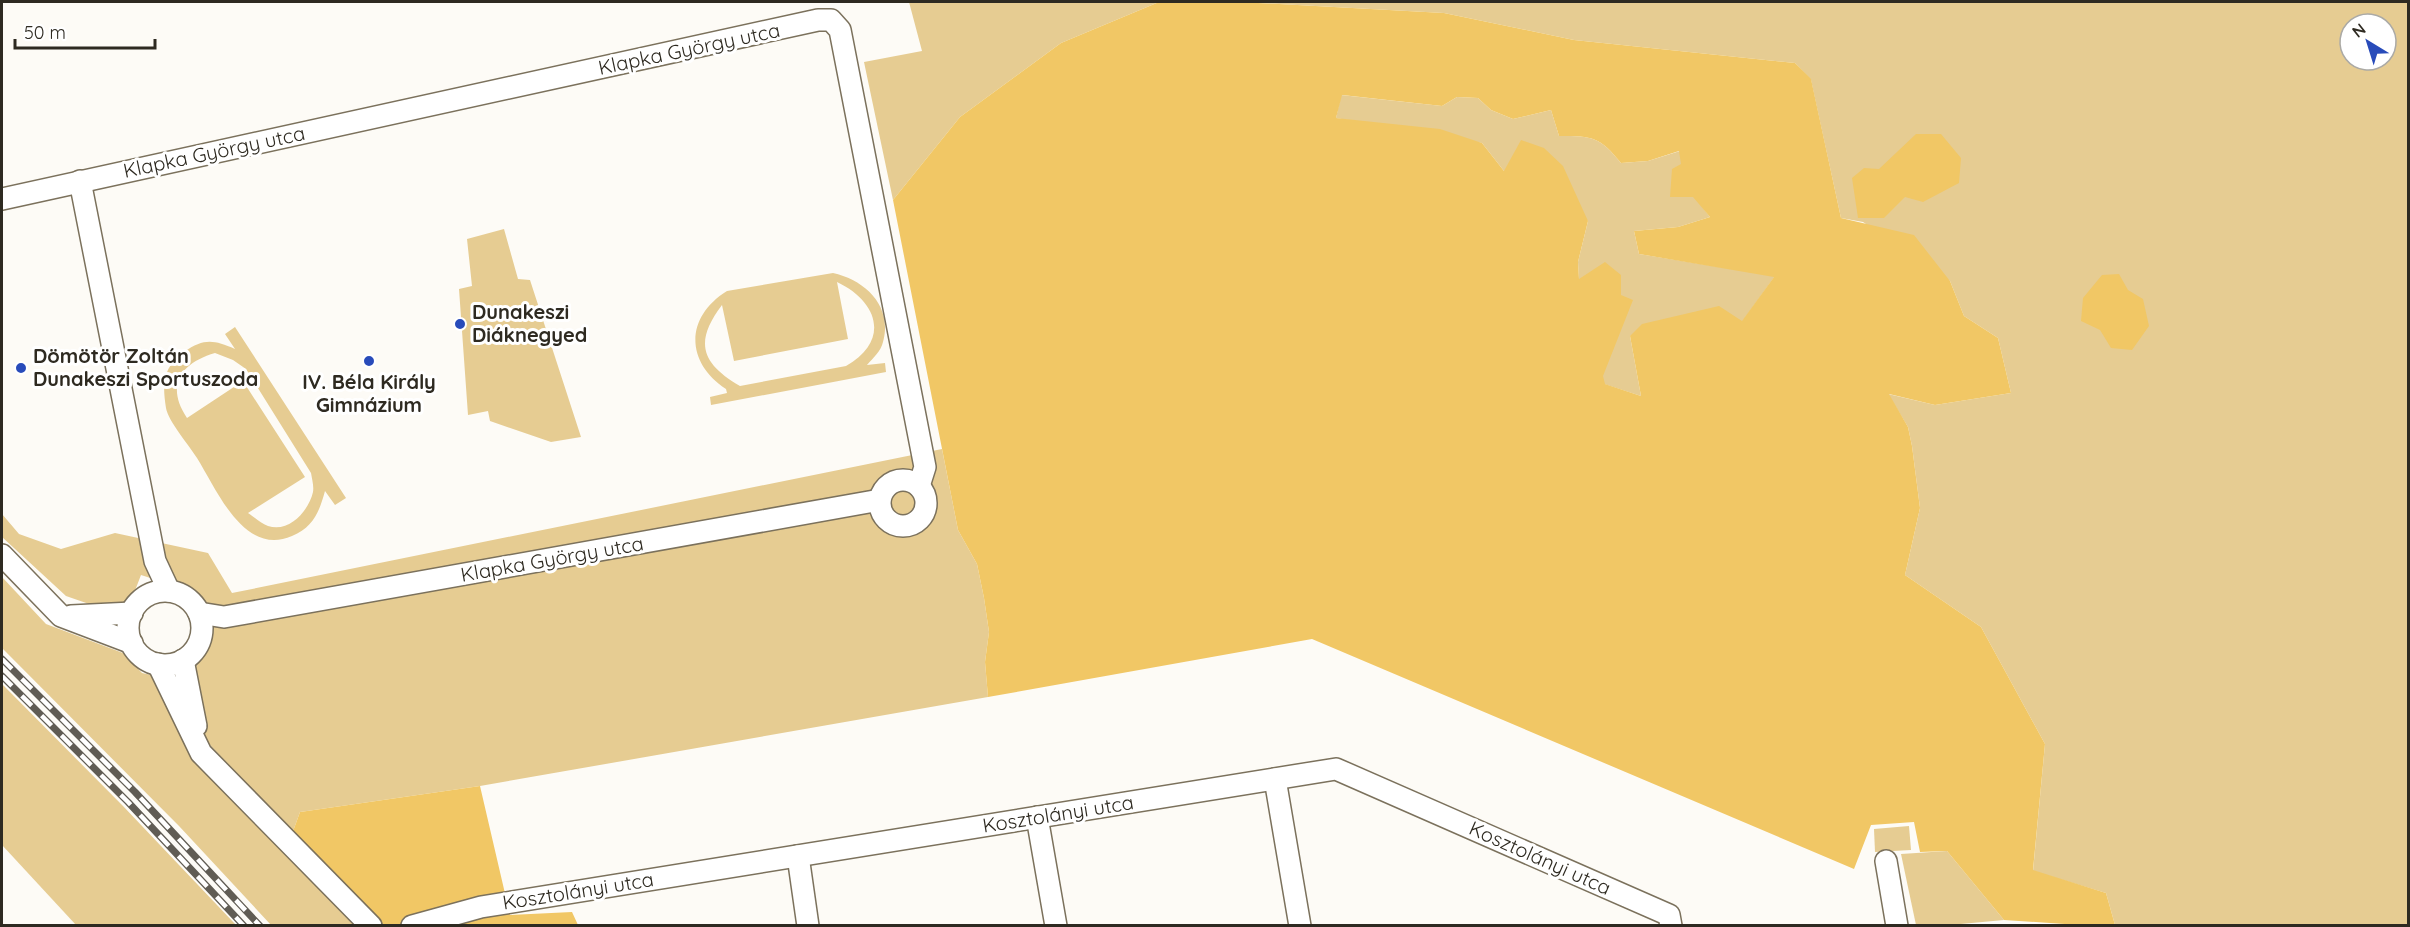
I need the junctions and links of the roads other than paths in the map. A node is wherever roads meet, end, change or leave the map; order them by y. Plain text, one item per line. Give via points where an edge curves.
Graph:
1 (80, 182) junction
2 (2, 199) edge
3 (919, 486) junction
4 (880, 500) junction
5 (2, 555) edge
6 (169, 591) junction
7 (132, 613) junction
8 (199, 613) junction
9 (61, 616) junction
10 (224, 617) junction
11 (202, 634) junction
12 (132, 643) junction
13 (183, 660) junction
14 (158, 664) junction
15 (201, 753) junction
16 (1275, 779) junction
17 (1037, 817) junction
18 (798, 856) junction
19 (1886, 861) dead end
20 (371, 926) edge
21 (412, 926) edge
22 (808, 926) edge
23 (1056, 926) edge
24 (1300, 926) edge
25 (1671, 926) edge
26 (1897, 926) edge

1 - 2 street, Klapka György utca
1 - 3 street, Klapka György utca via 831,20 840,30 925,467
1 - 6 street via 155,561
3 - 4 street via 899,480 886,487
3 - 4 street, Klapka György utca via 926,500 925,508 910,525 888,521
4 - 10 street, Klapka György utca
5 - 9 street
6 - 7 street via 145,598
6 - 8 street via 182,595
7 - 9 street
7 - 12 street
8 - 10 street, Klapka György utca
8 - 11 street
9 - 12 street
10 - 11 street, Klapka György utca
11 - 13 street via 198,645
12 - 14 street via 147,662
13 - 14 street
13 - 15 street
14 - 15 street
15 - 20 street
16 - 17 street, Kosztolányi utca
16 - 24 street
16 - 25 street, Kosztolányi utca via 1336,769 1669,915
17 - 18 street, Kosztolányi utca
17 - 23 street
18 - 21 street, Kosztolányi utca via 481,907
18 - 22 street
19 - 26 street

